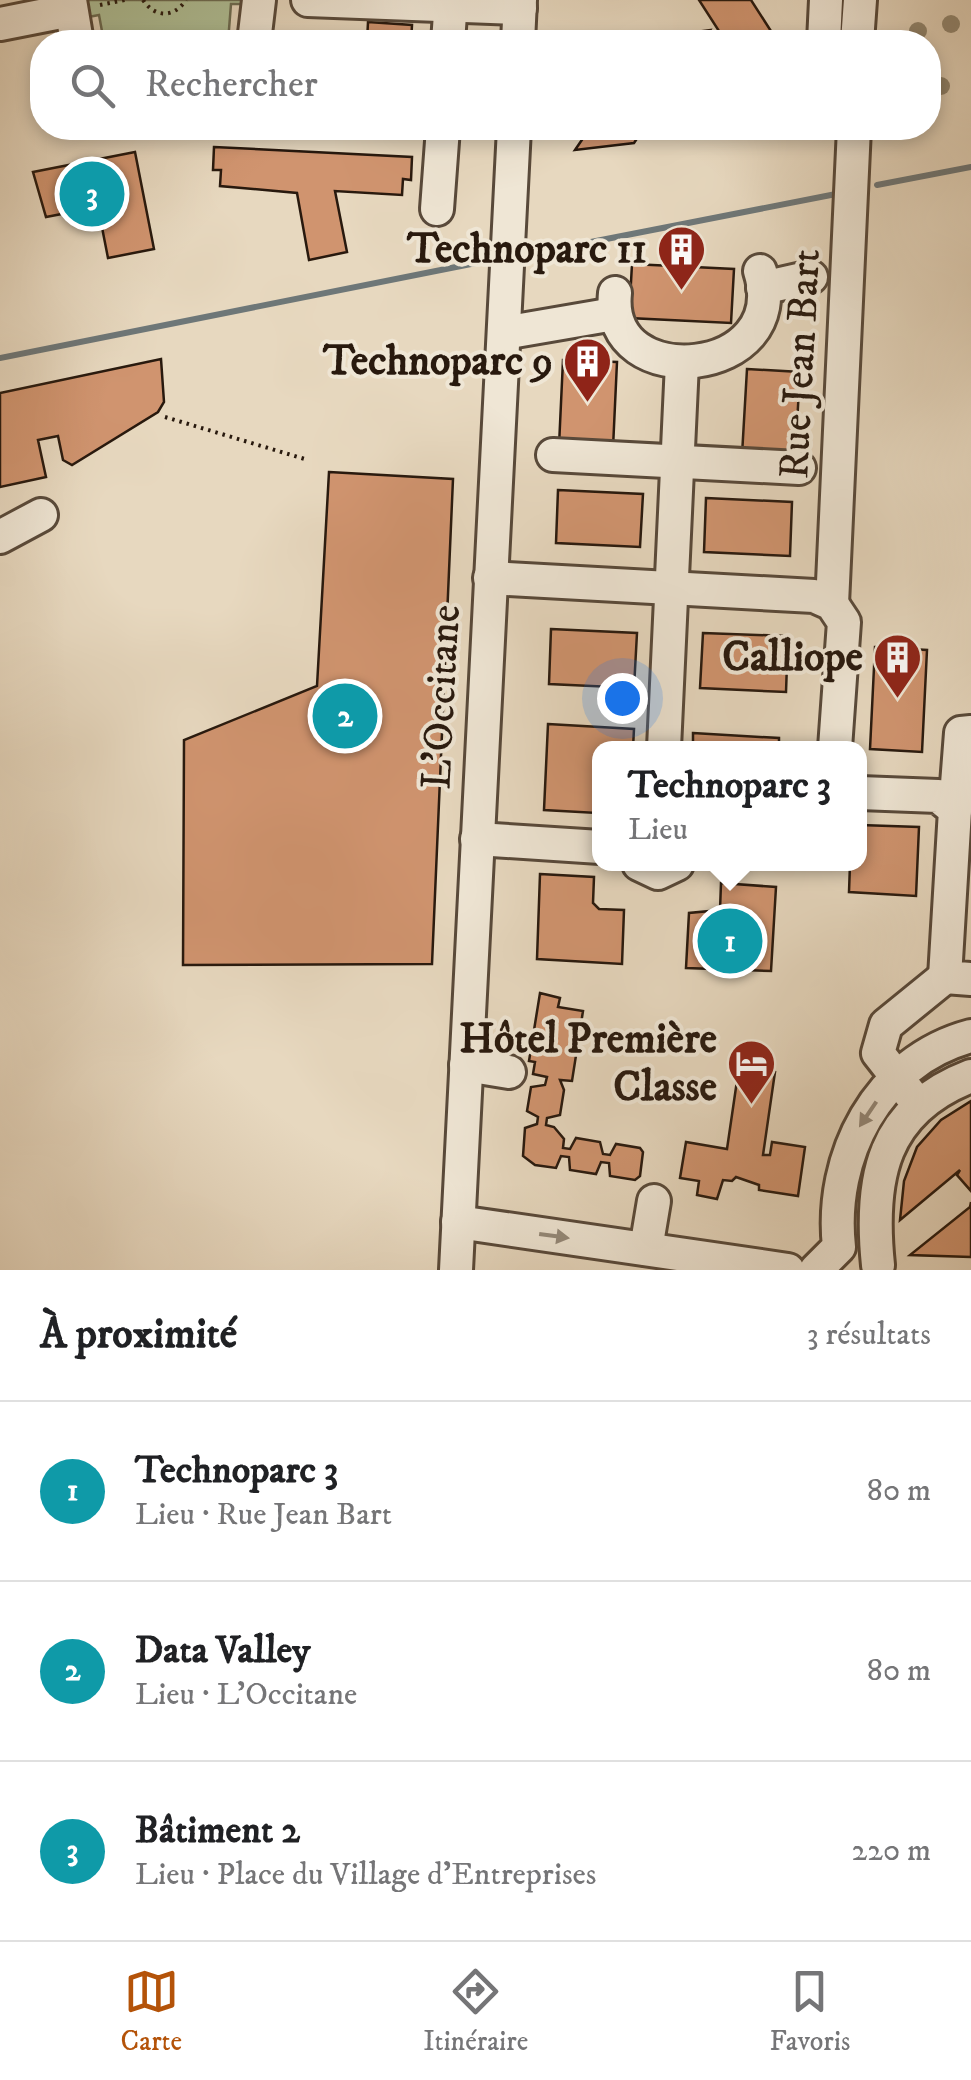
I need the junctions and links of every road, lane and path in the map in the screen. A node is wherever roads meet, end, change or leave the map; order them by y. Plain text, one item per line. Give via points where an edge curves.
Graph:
1 (144, 0) edge
2 (186, 0) edge
3 (259, 0) edge
4 (308, 0) edge
5 (826, 0) edge
6 (860, 0) edge
7 (451, 3) edge
8 (520, 4) edge
9 (71, 5) edge
10 (0, 24) edge
11 (75, 30) edge
12 (255, 30) edge
13 (449, 30) edge
14 (519, 30) edge
15 (825, 30) edge
16 (858, 30) edge
17 (441, 140) edge
18 (513, 140) edge
19 (853, 140) edge
20 (437, 208) dead end
21 (811, 277) dead end
22 (504, 333) junction
23 (682, 363) junction
24 (165, 417) dead end
25 (553, 455) dead end
26 (308, 460) dead end
27 (678, 460) junction
28 (799, 468) dead end
29 (41, 515) dead end
30 (0, 538) edge
31 (490, 578) junction
32 (674, 589) junction
33 (832, 604) junction
34 (971, 732) edge
35 (664, 741) edge
36 (836, 741) edge
37 (867, 792) edge
38 (955, 810) junction
39 (478, 839) junction
40 (592, 846) edge
41 (958, 978) edge
42 (971, 1036) edge
43 (466, 1066) junction
44 (509, 1072) dead end
45 (971, 1076) edge
46 (896, 1080) junction
47 (921, 1104) junction
48 (654, 1202) dead end
49 (458, 1222) junction
50 (663, 1257) edge
51 (880, 1268) edge
52 (456, 1270) edge
53 (788, 1270) edge
54 (816, 1270) edge

1 - 2 path via 164,14
3 - 12 street
4 - 7 street
5 - 15 street
6 - 16 street
7 - 8 street
7 - 13 street
8 - 14 street
9 - 10 street
9 - 11 street
17 - 20 street
18 - 22 street, L'Occitane
19 - 33 street, Rue Jean Bart
21 - 23 street via 762,279 762,309 748,336 707,361
22 - 23 street via 614,303 618,326 642,349
22 - 31 street, L'Occitane
23 - 27 street
24 - 26 path
25 - 27 street
27 - 28 street
27 - 32 street
29 - 30 street
31 - 32 street
31 - 39 street, L'Occitane
32 - 33 street via 814,596
32 - 35 street
33 - 36 street, Rue Jean Bart via 844,622
34 - 38 street via 961,732
37 - 38 street via 938,796
38 - 41 street
39 - 40 street
39 - 43 street, L'Occitane
41 - 46 street via 886,1025 878,1054
42 - 46 street via 944,1046
43 - 44 street
43 - 49 street, L'Occitane
45 - 47 street
46 - 47 street
46 -> 54 street via 872,1105 848,1151 836,1200 839,1247
47 - 51 street via 898,1128 880,1166 874,1206
48 - 50 street
49 -> 50 street
49 - 52 street, L'Occitane
50 - 53 street

